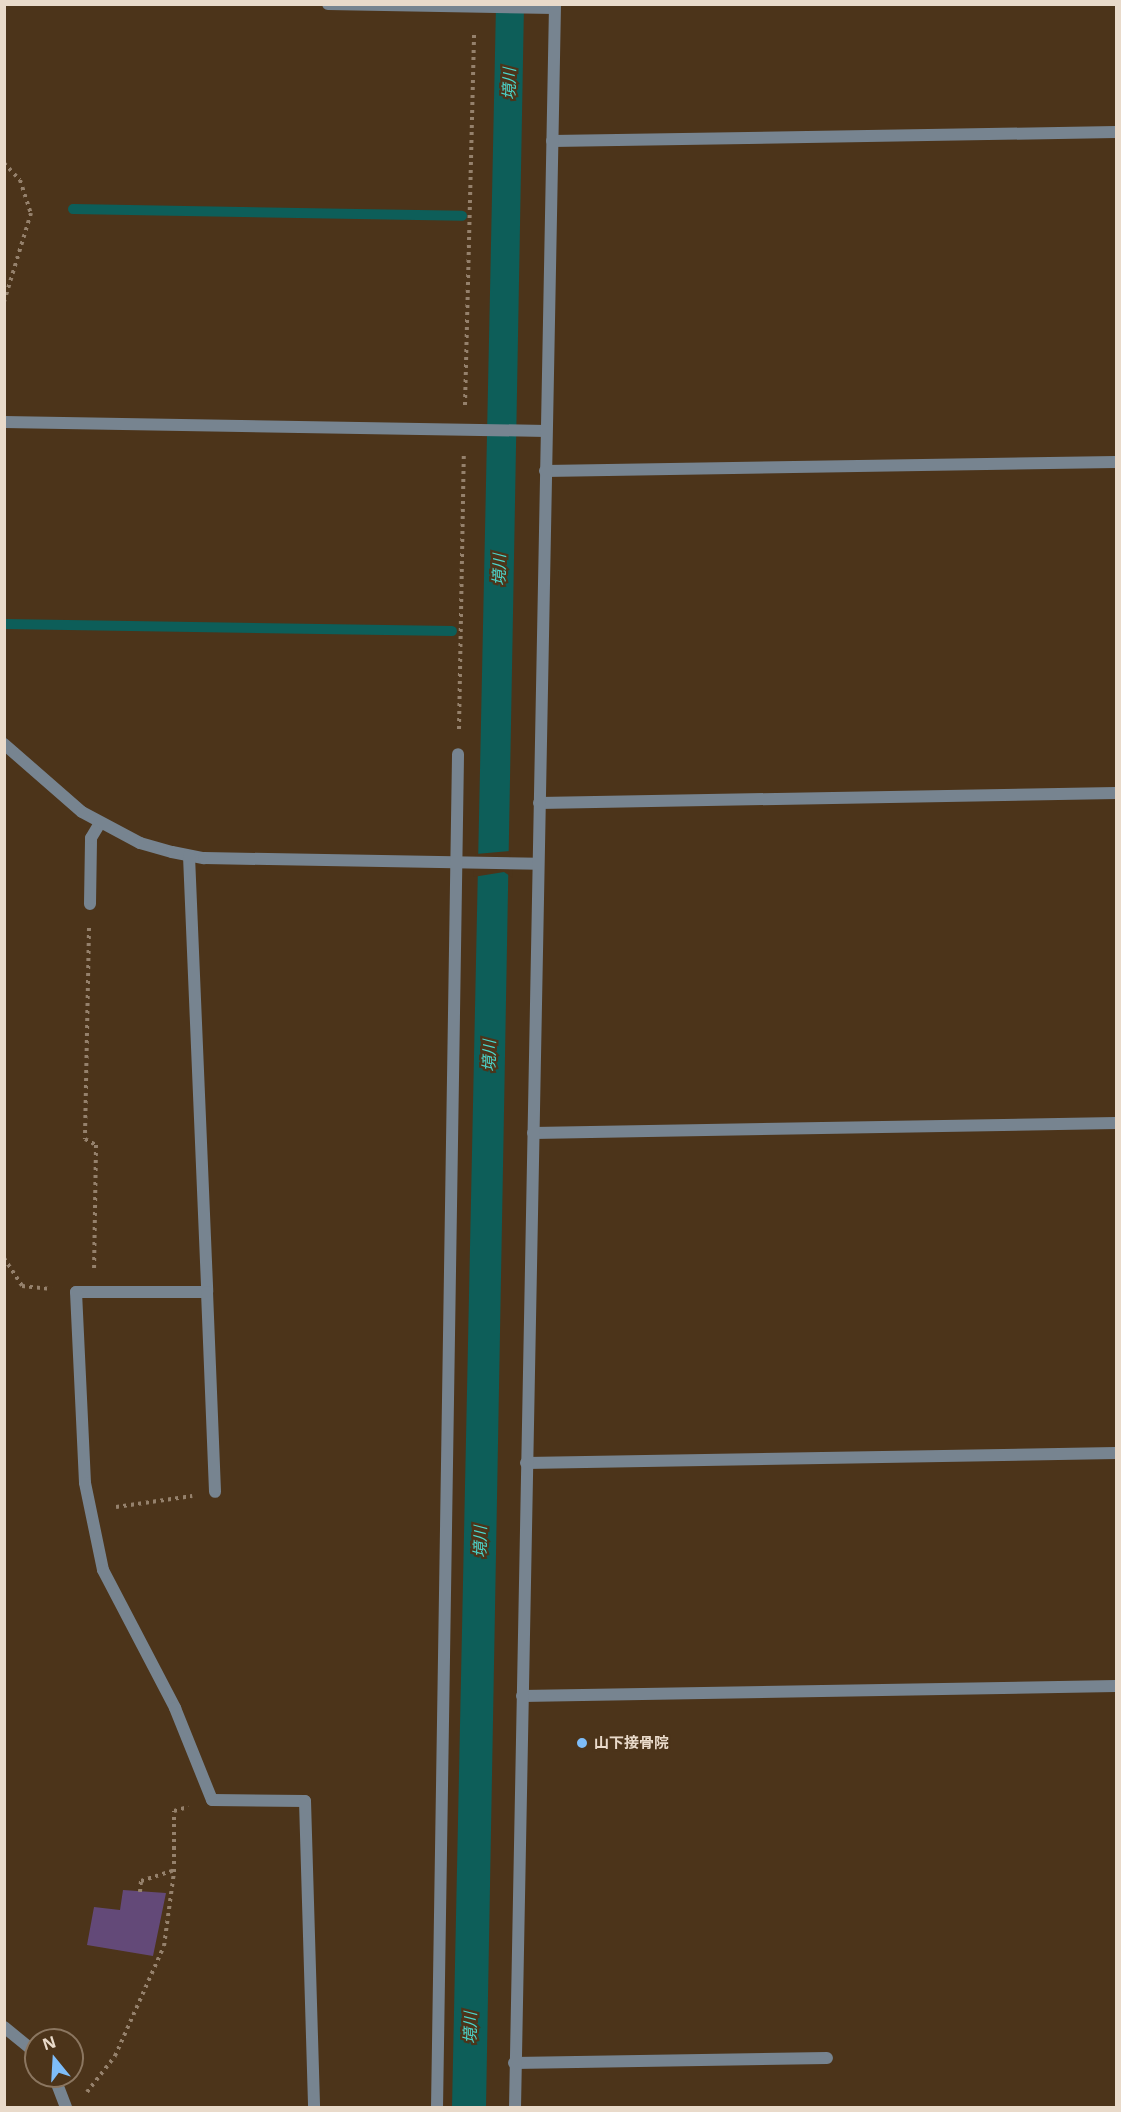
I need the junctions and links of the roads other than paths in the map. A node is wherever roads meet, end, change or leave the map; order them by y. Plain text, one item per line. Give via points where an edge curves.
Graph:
1 (328, 4) edge
2 (554, 6) edge
3 (1116, 132) edge
4 (552, 141) junction
5 (4, 422) edge
6 (546, 431) junction
7 (1116, 462) edge
8 (545, 471) junction
9 (4, 744) edge
10 (458, 754) road end
11 (1116, 793) edge
12 (539, 803) junction
13 (100, 823) junction
14 (189, 856) junction
15 (456, 862) junction
16 (538, 864) junction
17 (90, 904) road end
18 (1116, 1123) edge
19 (532, 1133) junction
20 (207, 1292) junction
21 (1116, 1454) edge
22 (526, 1463) junction
23 (215, 1492) road end
24 (1116, 1686) edge
25 (522, 1696) junction
26 (4, 2027) edge
27 (24, 2043) edge
28 (827, 2058) dead end
29 (514, 2063) junction
30 (58, 2088) edge
31 (66, 2108) edge
32 (314, 2108) edge
33 (437, 2108) edge
34 (515, 2108) edge

1 - 2 street
2 - 4 street
3 - 4 street
4 - 6 street
5 - 6 street
6 - 8 street
7 - 8 street
8 - 12 street
9 - 13 street via 56,792
10 - 15 street
11 - 12 street
12 - 16 street
13 - 14 street via 140,843
13 - 17 street via 91,838
14 - 15 street
14 - 20 street via 186,875 201,1055
15 - 16 street
15 - 33 street
16 - 19 street
18 - 19 street
19 - 22 street
20 - 23 street
20 - 32 street via 76,1292 88,1512 103,1570 175,1707 212,1800 305,1801
21 - 22 street
22 - 25 street
24 - 25 street
25 - 29 street
26 - 27 street
28 - 29 street
29 - 34 street
30 - 31 street

